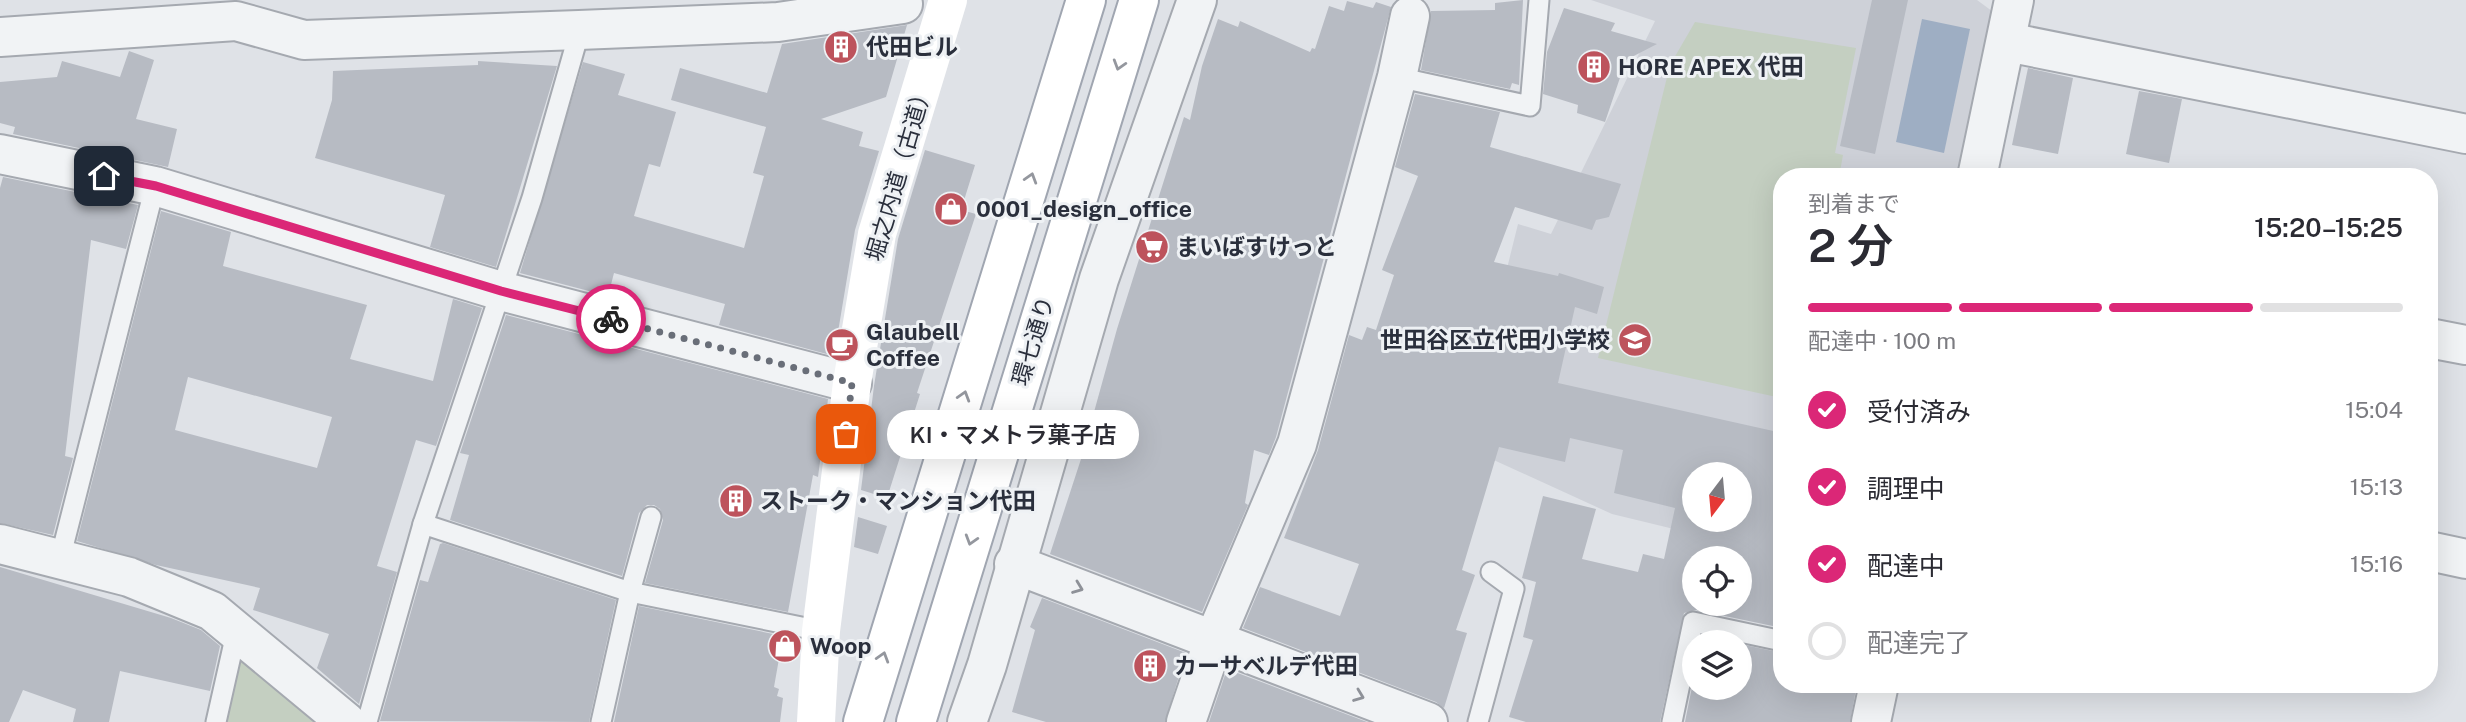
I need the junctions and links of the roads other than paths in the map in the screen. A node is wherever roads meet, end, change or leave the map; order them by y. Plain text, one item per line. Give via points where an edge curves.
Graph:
1 (948, 0) edge
2 (1086, 0) edge
3 (1139, 0) edge
4 (1197, 0) edge
5 (1539, 0) edge
6 (2014, 0) edge
7 (903, 4) dead end
8 (738, 12) edge
9 (1410, 16) dead end
10 (0, 37) edge
11 (2007, 42) junction
12 (684, 45) dead end
13 (575, 47) junction
14 (451, 53) dead end
15 (1397, 77) junction
16 (2466, 134) edge
17 (0, 154) edge
18 (1979, 168) edge
19 (156, 186) junction
20 (501, 291) junction
21 (2438, 340) edge
22 (2466, 345) edge
23 (852, 383) junction
24 (651, 517) dead end
25 (423, 524) junction
26 (0, 544) edge
27 (2438, 553) edge
28 (60, 559) junction
29 (2466, 559) edge
30 (1014, 564) junction
31 (1491, 572) dead end
32 (630, 592) junction
33 (237, 629) junction
34 (821, 631) junction
35 (1773, 639) edge
36 (1214, 640) junction
37 (1877, 693) edge
38 (216, 722) edge
39 (346, 722) edge
40 (366, 722) edge
41 (601, 722) edge
42 (816, 722) edge
43 (863, 722) edge
44 (916, 722) edge
45 (967, 722) edge
46 (1186, 722) edge
47 (1428, 722) edge
48 (1478, 722) edge
49 (1672, 722) edge
50 (1871, 722) edge

1 - 23 main road, 堀之内道（古道） via 877,234
43 -> 2 main road
3 -> 44 main road, 環七通り
4 - 30 street via 1099,279
5 - 15 lane via 1530,106
6 - 11 street
7 - 8 street via 778,22
8 - 10 street via 304,40 236,21
9 - 15 street
11 - 16 street
11 - 18 street
12 - 13 lane
13 - 14 lane
13 - 20 lane
15 - 36 street via 1297,443
17 - 19 street
19 - 20 street
19 - 28 lane
20 - 23 street
20 - 25 lane
21 - 22 street
23 - 34 main road, 堀之内道（古道）
24 - 32 lane
25 - 32 lane
25 - 40 lane
26 - 28 street
27 - 29 street
28 - 33 street via 129,577 212,611
30 -> 36 street
30 - 45 street
31 - 48 lane via 1514,590
32 - 34 lane
32 - 41 lane
33 - 38 lane
33 - 39 street
34 - 42 main road, 堀之内道（古道）
35 - 49 lane via 1693,622
36 - 46 street
36 -> 47 street
37 - 50 street

